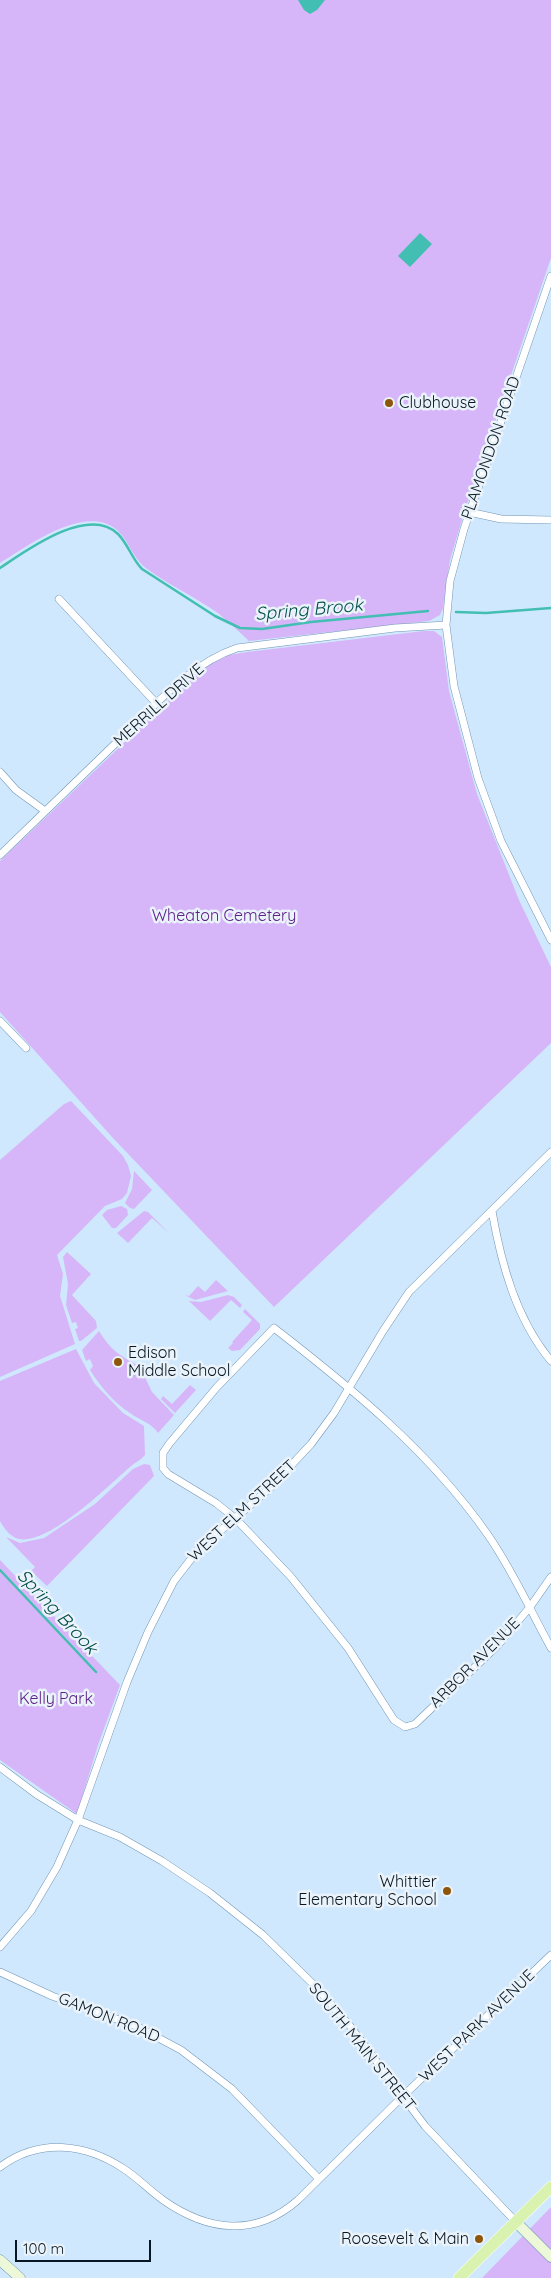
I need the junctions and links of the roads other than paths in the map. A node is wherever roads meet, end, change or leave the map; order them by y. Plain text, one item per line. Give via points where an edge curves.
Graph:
1 (551, 276) edge
2 (469, 512) junction
3 (551, 520) edge
4 (59, 599) dead end
5 (446, 625) junction
6 (157, 704) junction
7 (0, 772) edge
8 (45, 811) junction
9 (0, 855) edge
10 (551, 940) edge
11 (0, 1021) edge
12 (26, 1048) dead end
13 (551, 1152) edge
14 (492, 1211) junction
15 (551, 1362) edge
16 (350, 1387) junction
17 (236, 1519) junction
18 (551, 1577) edge
19 (530, 1607) junction
20 (551, 1648) edge
21 (0, 1768) edge
22 (78, 1820) junction
23 (0, 1947) edge
24 (551, 1955) edge
25 (0, 1972) edge
26 (402, 2097) junction
27 (0, 2167) edge
28 (319, 2179) junction
29 (551, 2187) edge
30 (516, 2222) junction
31 (551, 2257) edge
32 (0, 2260) edge
33 (20, 2278) edge
34 (459, 2278) edge

1 - 2 street, PLAMONDON ROAD
2 - 3 street via 501,519
2 - 5 street, PLAMONDON ROAD via 450,581
4 - 6 street
5 - 6 street, MERRILL DRIVE via 395,628 237,648 206,661
5 - 10 street, PLAMONDON ROAD via 456,695 478,778 501,841
6 - 8 street, MERRILL DRIVE
7 - 8 street via 16,790
8 - 9 street, MERRILL DRIVE
11 - 12 street
13 - 14 street, WEST ELM STREET
14 - 15 street via 510,1286 535,1338
14 - 16 street, WEST ELM STREET via 409,1292
16 - 17 street, WEST ELM STREET via 298,1459
16 - 17 street via 274,1328 217,1387 163,1453 163,1468
16 - 19 street via 402,1434 452,1488 503,1558
17 - 19 street, ARBOR AVENUE via 327,1621 394,1720 405,1727 415,1724 480,1664
17 - 22 street, WEST ELM STREET via 198,1550 166,1596 127,1682
18 - 19 street, ARBOR AVENUE
19 - 20 street
21 - 22 street, SOUTH MAIN STREET
22 - 23 street, WEST ELM STREET via 40,1897
22 - 26 street, SOUTH MAIN STREET via 120,1837 162,1861 250,1925 317,1988 356,2033
24 - 26 street, WEST PARK AVENUE
25 - 28 street, GAMON ROAD via 52,1996 136,2026 181,2050 232,2089
26 - 28 street, WEST PARK AVENUE
26 - 30 street, SOUTH MAIN STREET via 438,2141
27 - 28 street, WEST PARK AVENUE via 37,2149 60,2146 83,2150 123,2168 188,2215 227,2227 259,2223 282,2213
29 - 30 main road
30 - 31 street, SOUTH MAIN STREET
30 - 34 main road
32 - 33 street

